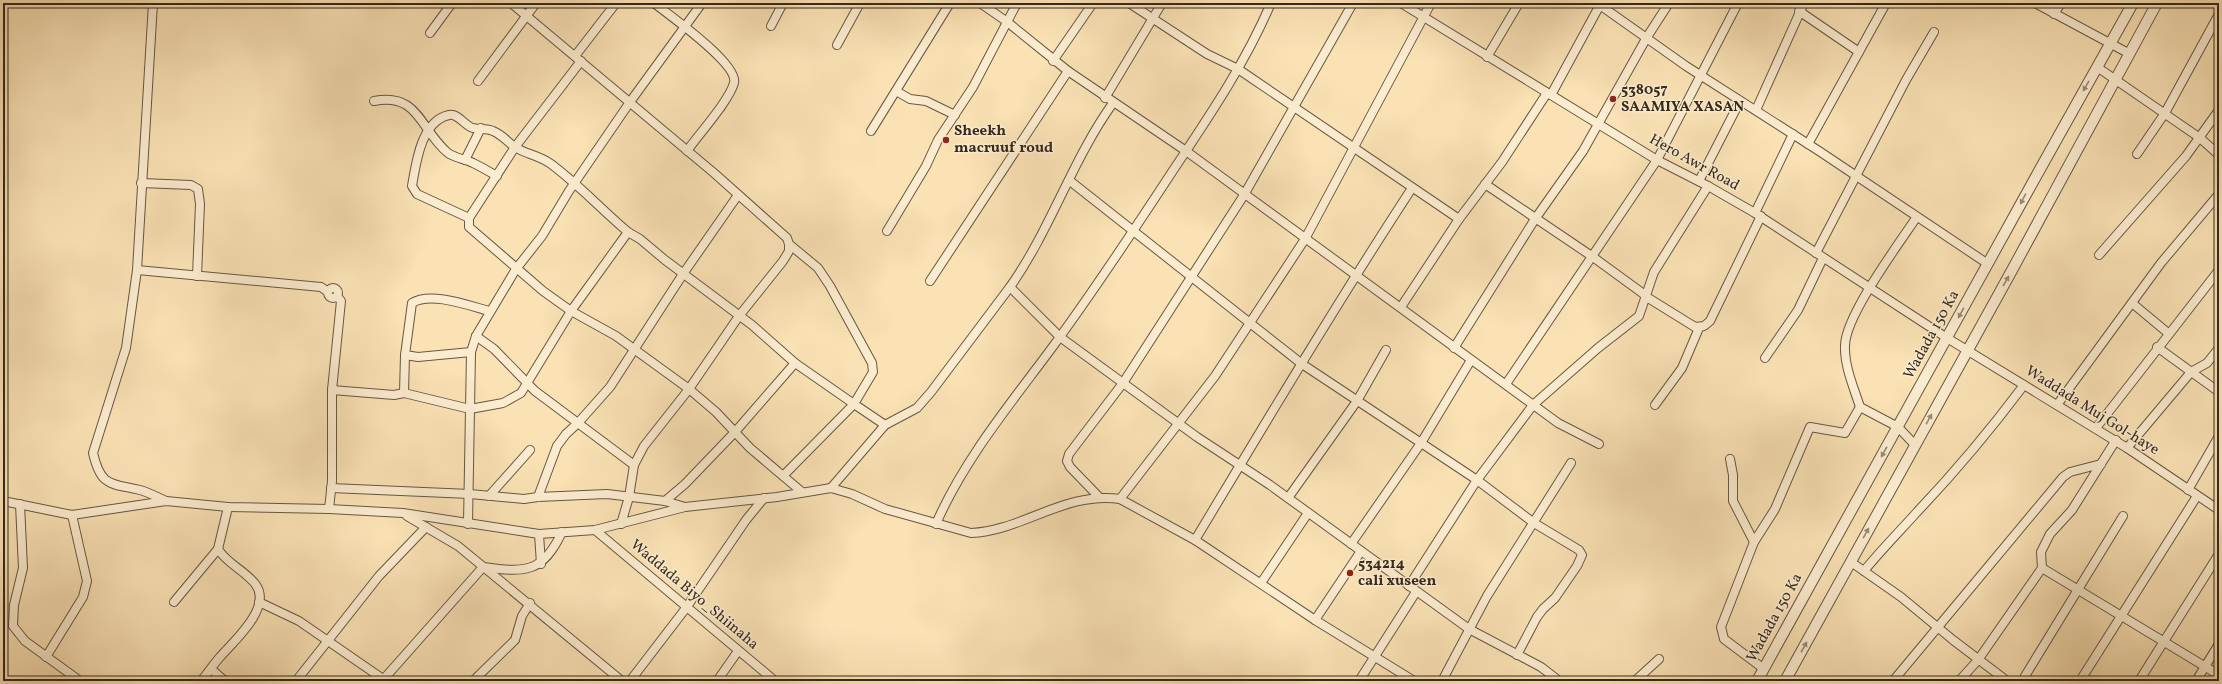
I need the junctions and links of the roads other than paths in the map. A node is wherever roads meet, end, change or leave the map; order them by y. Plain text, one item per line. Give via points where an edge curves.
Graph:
1 (153, 3) edge
2 (452, 3) edge
3 (511, 3) edge
4 (536, 3) edge
5 (616, 3) edge
6 (654, 3) edge
7 (702, 3) edge
8 (783, 3) edge
9 (860, 3) edge
10 (950, 3) edge
11 (980, 3) edge
12 (1017, 3) edge
13 (1093, 3) edge
14 (1129, 3) edge
15 (1162, 3) edge
16 (1271, 3) edge
17 (1353, 3) edge
18 (1401, 3) edge
19 (1431, 3) edge
20 (1519, 3) edge
21 (1669, 3) edge
22 (1738, 3) edge
23 (1804, 3) edge
24 (1886, 3) edge
25 (2035, 3) edge
26 (2061, 3) edge
27 (2133, 3) edge
28 (2157, 3) edge
29 (1599, 4) edge
30 (1799, 11) junction
31 (2054, 14) junction
32 (2219, 14) edge
33 (526, 16) junction
34 (1423, 18) junction
35 (1152, 19) junction
36 (1006, 21) junction
37 (771, 26) dead end
38 (684, 27) junction
39 (1934, 32) dead end
40 (430, 33) dead end
41 (1647, 37) junction
42 (2110, 43) junction
43 (837, 45) dead end
44 (1859, 52) junction
45 (2130, 54) junction
46 (578, 58) junction
47 (1487, 58) junction
48 (1054, 61) junction
49 (2097, 67) junction
50 (1238, 68) junction
51 (1068, 71) junction
52 (1701, 76) junction
53 (478, 80) dead end
54 (2116, 80) junction
55 (896, 91) junction
56 (1549, 94) junction
57 (1105, 98) junction
58 (374, 101) dead end
59 (1740, 101) junction
60 (630, 102) junction
61 (1113, 103) junction
62 (1295, 108) junction
63 (1756, 110) junction
64 (2219, 110) edge
65 (2165, 113) junction
66 (955, 115) junction
67 (1599, 125) junction
68 (482, 128) junction
69 (428, 132) junction
70 (871, 132) dead end
71 (1793, 134) junction
72 (2200, 138) junction
73 (1808, 144) junction
74 (515, 147) junction
75 (1355, 148) junction
76 (687, 151) junction
77 (1186, 152) junction
78 (2138, 154) dead end
79 (2219, 155) edge
80 (465, 160) junction
81 (1657, 160) junction
82 (497, 176) junction
83 (1856, 176) junction
84 (1070, 181) junction
85 (1699, 181) junction
86 (141, 183) junction
87 (574, 184) junction
88 (1485, 184) junction
89 (1708, 186) junction
90 (1412, 188) junction
91 (2219, 194) edge
92 (738, 195) junction
93 (1244, 195) junction
94 (1758, 215) junction
95 (469, 218) junction
96 (1916, 218) junction
97 (1459, 219) junction
98 (1535, 219) junction
99 (887, 231) dead end
100 (1133, 231) junction
101 (628, 232) junction
102 (1305, 239) junction
103 (789, 244) junction
104 (1816, 253) junction
105 (2098, 255) dead end
106 (1593, 257) junction
107 (1824, 258) junction
108 (1988, 264) junction
109 (516, 269) junction
110 (137, 270) junction
111 (2219, 270) edge
112 (683, 274) junction
113 (1356, 274) junction
114 (197, 276) junction
115 (1192, 276) junction
116 (930, 281) dead end
117 (1010, 287) junction
118 (1869, 289) junction
119 (1645, 296) junction
120 (2132, 304) junction
121 (1401, 307) junction
122 (489, 311) junction
123 (571, 311) junction
124 (739, 316) junction
125 (1250, 323) junction
126 (1700, 328) junction
127 (2168, 333) junction
128 (476, 336) junction
129 (1060, 337) junction
130 (1947, 338) junction
131 (2157, 347) junction
132 (1454, 348) junction
133 (2219, 348) edge
134 (634, 349) junction
135 (1386, 350) dead end
136 (1967, 350) junction
137 (471, 352) junction
138 (406, 355) junction
139 (1765, 358) dead end
140 (1471, 360) junction
141 (795, 363) junction
142 (1302, 364) junction
143 (2191, 372) junction
144 (527, 382) junction
145 (1123, 383) junction
146 (1506, 384) junction
147 (2024, 385) junction
148 (689, 389) junction
149 (332, 390) junction
150 (2219, 392) edge
151 (404, 393) junction
152 (1357, 401) junction
153 (854, 404) junction
154 (1533, 405) junction
155 (1655, 405) dead end
156 (2057, 405) junction
157 (1860, 407) junction
158 (470, 409) junction
159 (578, 423) junction
160 (1178, 423) junction
161 (885, 425) junction
162 (1898, 427) junction
163 (2096, 428) junction
164 (735, 432) junction
165 (2219, 436) edge
166 (2116, 440) junction
167 (1421, 443) junction
168 (1599, 444) dead end
169 (1915, 444) junction
170 (2127, 448) junction
171 (530, 450) dead end
172 (1730, 459) dead end
173 (1572, 463) dead end
174 (2101, 464) junction
175 (634, 465) junction
176 (1240, 466) junction
177 (783, 476) junction
178 (1477, 480) junction
179 (331, 488) junction
180 (831, 488) junction
181 (2188, 490) junction
182 (802, 492) junction
183 (470, 494) junction
184 (489, 496) junction
185 (2197, 496) junction
186 (538, 497) junction
187 (629, 497) junction
188 (1099, 497) junction
189 (764, 498) junction
190 (1288, 498) junction
191 (1120, 499) junction
192 (665, 500) junction
193 (3, 501) edge
194 (166, 501) junction
195 (20, 504) junction
196 (228, 506) junction
197 (685, 507) junction
198 (329, 509) junction
199 (2219, 510) edge
200 (403, 513) junction
201 (1308, 513) junction
202 (72, 515) junction
203 (2123, 516) dead end
204 (1534, 523) junction
205 (468, 524) junction
206 (621, 524) junction
207 (936, 524) junction
208 (426, 527) junction
209 (595, 530) junction
210 (562, 532) junction
211 (539, 534) junction
212 (1195, 540) junction
213 (1754, 542) junction
214 (1351, 544) junction
215 (218, 549) junction
216 (1361, 551) junction
217 (2219, 554) edge
218 (1851, 562) junction
219 (541, 564) junction
220 (483, 567) junction
221 (2042, 568) junction
222 (1864, 571) junction
223 (1261, 583) junction
224 (1409, 586) junction
225 (2079, 589) junction
226 (1416, 592) junction
227 (174, 602) dead end
228 (260, 602) junction
229 (530, 604) junction
230 (686, 608) junction
231 (2122, 616) junction
232 (1315, 620) junction
233 (1938, 627) junction
234 (1469, 629) junction
235 (327, 641) junction
236 (2164, 641) junction
237 (2219, 644) edge
238 (738, 651) junction
239 (1517, 655) junction
240 (46, 657) junction
241 (1373, 657) junction
242 (1659, 658) dead end
243 (1978, 660) junction
244 (2205, 666) junction
245 (212, 669) junction
246 (1764, 669) junction
247 (2219, 675) edge
248 (384, 680) edge
249 (80, 681) edge
250 (201, 681) edge
251 (225, 681) edge
252 (296, 681) edge
253 (473, 681) edge
254 (622, 681) edge
255 (630, 681) edge
256 (717, 681) edge
257 (775, 681) edge
258 (1359, 681) edge
259 (1414, 681) edge
260 (1442, 681) edge
261 (1559, 681) edge
262 (1635, 681) edge
263 (1757, 681) edge
264 (1785, 681) edge
265 (1893, 681) edge
266 (1959, 681) edge
267 (2007, 681) edge
268 (2022, 681) edge
269 (2080, 681) edge
270 (2139, 681) edge
271 (2196, 681) edge

1 - 86 street
2 - 40 street
3 - 33 street
4 - 33 street
5 - 46 street
6 - 38 street
7 - 38 street
8 - 37 street
9 - 43 street
10 - 55 street
11 - 36 street
12 - 36 street
13 - 48 street
14 - 35 street
15 - 35 street
16 - 50 street via 1246,57
17 - 62 street
18 - 34 street, Hero Awr Road
19 - 34 street
20 - 47 street
21 - 41 street
22 - 52 street
23 - 30 street
24 - 44 street
25 - 31 street
26 - 31 street
27 - 42 street, Wadada 150 Ka
28 - 45 street
29 - 41 street
29 - 56 street
30 - 44 street
30 - 63 street
31 - 42 street
32 - 65 street
33 - 46 street
33 - 53 street
34 - 47 street, Hero Awr Road
34 - 75 street
35 - 50 street via 1207,54
35 - 57 street
36 - 48 street
36 - 66 street via 973,87
38 - 60 street
38 - 76 street via 726,63 733,74 734,82 728,96
39 - 83 street
41 - 52 street
41 - 67 street
42 - 45 street
42 - 49 street, Wadada 150 Ka
44 - 73 street
45 - 54 street
46 - 60 street
46 - 74 street
47 - 56 street, Hero Awr Road
48 - 51 street
49 - 54 street
49 -> 108 street, Wadada 150 Ka
50 - 62 street
50 - 77 street
51 - 57 street
51 - 116 street
52 - 59 street
52 - 81 street
54 - 65 street
136 -> 54 street
55 - 66 street via 910,99 926,101
55 - 70 street
56 - 67 street, Hero Awr Road
56 - 88 street
57 - 61 street
58 - 69 street via 386,99 406,103 421,118
59 - 63 street
59 - 85 street
60 - 76 street
60 - 87 street
61 - 77 street
61 - 84 street
62 - 75 street
62 - 93 street
63 - 71 street
64 - 72 street
65 - 72 street
65 - 78 street
66 - 99 street via 938,140 926,166
67 - 81 street, Hero Awr Road
67 - 98 street
68 - 69 street via 474,128 454,115 449,115 438,120
68 - 74 street via 505,137
68 - 80 street
69 - 80 street via 449,153
69 - 95 street via 418,152 412,186 416,194
71 - 73 street
71 - 94 street
72 - 79 street
72 - 105 street
73 - 83 street
74 - 82 street
74 - 87 street via 534,154 550,164
75 - 90 street
75 - 102 street
76 - 92 street
77 - 93 street
77 - 100 street
80 - 82 street
81 - 85 street, Hero Awr Road
81 - 106 street
82 - 95 street
83 - 96 street
83 - 104 street
84 - 100 street
84 - 117 street via 1028,260
85 - 89 street, Hero Awr Road
86 - 110 street
86 - 114 street via 191,185 198,188 200,204
87 - 101 street
87 - 109 street via 542,236
88 - 97 street
88 - 98 street
89 - 94 street, Hero Awr Road
89 - 119 street via 1654,272
90 - 97 street
90 - 113 street
91 - 120 street via 2161,263
92 - 103 street via 787,238
92 - 112 street
93 - 102 street
93 - 115 street
94 - 104 street, Hero Awr Road
94 - 126 street via 1710,321
95 - 109 street via 469,227
96 - 108 street
96 - 118 street
97 - 121 street
98 - 106 street
98 - 132 street
100 - 115 street
100 - 129 street
101 - 112 street
101 - 123 street
102 - 113 street
102 - 125 street
103 - 124 street via 783,261
103 - 153 street via 818,268 834,292 872,363 873,372
104 - 107 street, Hero Awr Road
106 - 119 street
106 - 146 street
107 - 118 street, Hero Awr Road
107 - 139 street via 1798,310
108 -> 130 street, Wadada 150 Ka
109 - 122 street
109 - 123 street
110 - 114 street
110 - 194 street via 126,348 93,453 97,471 108,482 141,490
111 - 127 street
112 - 124 street
112 - 134 street
113 - 121 street
113 - 142 street
114 - 149 street via 321,287 328,292 330,288 335,288 341,302
115 - 125 street
115 - 145 street
117 - 129 street
117 - 161 street via 917,408
118 - 130 street, Hero Awr Road
118 - 157 street via 1851,322 1845,345 1851,380
119 - 126 street
119 - 154 street via 1642,310 1634,321 1598,348
120 - 127 street
120 - 156 street
121 - 132 street
122 - 128 street
122 - 138 street via 435,299 415,301 410,306
123 - 134 street
123 - 144 street
124 - 141 street
124 - 148 street
125 - 142 street
125 - 160 street via 1215,376
126 - 155 street via 1682,368
127 - 131 street
128 - 137 street
128 - 144 street via 494,349
129 - 145 street
129 - 207 street via 974,457 947,499
130 - 136 street, Waddada Muj Gol-haye
130 - 162 street, Wadada 150 Ka
131 - 143 street
131 - 163 street
132 - 140 street
133 - 143 street via 2207,363
134 - 148 street
134 - 159 street via 610,387
135 - 152 street
136 - 147 street, Waddada Muj Gol-haye
169 -> 136 street
137 - 138 street via 418,357
137 - 158 street
138 - 151 street
140 - 146 street
140 - 167 street
141 - 153 street
141 - 164 street
142 - 152 street
142 - 176 street
143 - 150 street
143 - 170 street
144 - 158 street via 522,392 503,403
144 - 159 street via 535,391
145 - 160 street
145 - 188 street via 1069,454 1067,461
146 - 154 street
147 - 156 street, Waddada Muj Gol-haye
147 - 222 street via 1983,439
148 - 164 street
148 - 175 street via 644,446
149 - 151 street via 394,395
149 - 179 street
151 - 158 street
152 - 167 street
152 - 190 street
153 - 161 street
153 - 177 street
154 - 168 street via 1558,423
154 - 178 street
156 - 163 street, Waddada Muj Gol-haye
157 - 162 street
157 - 213 street via 1845,433 1810,427 1775,508
158 - 183 street
159 - 175 street
159 - 186 street via 556,446
160 - 176 street
160 - 191 street
161 - 180 street
162 - 169 street
162 -> 246 street, Wadada 150 Ka
163 - 166 street, Waddada Muj Gol-haye
164 - 177 street
164 - 192 street via 685,484
165 - 181 street
166 - 170 street, Waddada Muj Gol-haye
166 - 174 street
167 - 178 street
167 - 214 street
218 -> 169 street
170 - 181 street, Waddada Muj Gol-haye
171 - 184 street
172 - 213 street via 1733,501
173 - 204 street
174 - 221 street via 2072,510 2050,534 2041,552
174 - 233 street via 2070,472 2063,477
175 - 187 street
176 - 190 street
176 - 212 street
177 - 182 street
178 - 204 street
178 - 224 street
179 - 183 street
179 - 198 street
180 - 182 street
180 - 207 street
181 - 185 street, Waddada Muj Gol-haye
182 - 189 street
183 - 184 street
183 - 205 street
184 - 186 street via 524,499
185 - 199 street, Waddada Muj Gol-haye
185 - 231 street
186 - 187 street via 607,494
187 - 192 street
187 - 206 street
188 - 191 street
188 - 207 street via 1039,512 986,532 971,533
189 - 197 street
189 - 230 street
190 - 201 street
191 - 212 street
192 - 197 street
193 - 195 street
194 - 196 street
194 - 202 street
195 - 202 street
195 - 240 street via 23,568 14,605 13,626 25,641
196 - 198 street
196 - 215 street
197 - 206 street
198 - 200 street
200 - 205 street
200 - 208 street
201 - 214 street
201 - 223 street
202 - 240 street via 87,581 83,596
203 - 225 street
204 - 234 street
204 - 239 street via 1582,555 1555,598 1542,609
205 - 211 street
206 - 209 street
208 - 220 street via 458,546
208 - 235 street via 379,576
209 - 210 street
209 - 230 street, Waddada Biyo_Shiinaha
210 - 211 street
210 - 219 street via 554,548
211 - 219 street
212 - 223 street
213 - 246 street via 1720,632 1724,639
214 - 216 street
215 - 227 street
215 - 228 street via 222,556 256,585
216 - 224 street
216 - 232 street
217 - 236 street
218 - 222 street
264 -> 218 street
219 - 220 street via 512,572
220 - 229 street
220 - 248 street
221 - 225 street
221 - 243 street
222 - 233 street
223 - 232 street
224 - 226 street
225 - 231 street
225 - 268 street
226 - 234 street
226 - 241 street
228 - 235 street via 299,621
228 - 245 street via 245,630
229 - 253 street via 522,616 515,640
229 - 254 street
230 - 238 street, Waddada Biyo_Shiinaha
230 - 255 street
231 - 236 street
231 - 269 street
232 - 241 street
233 - 243 street
233 - 265 street
234 - 239 street
234 - 260 street
235 - 248 street
235 - 252 street
236 - 244 street
236 - 270 street
237 - 244 street
238 - 256 street
238 - 257 street, Waddada Biyo_Shiinaha
239 - 261 street
240 - 249 street
241 - 258 street
241 - 259 street
242 - 262 street
243 - 266 street
243 - 267 street
244 - 247 street
244 - 271 street
245 - 250 street
245 - 251 street
246 - 263 street, Wadada 150 Ka

